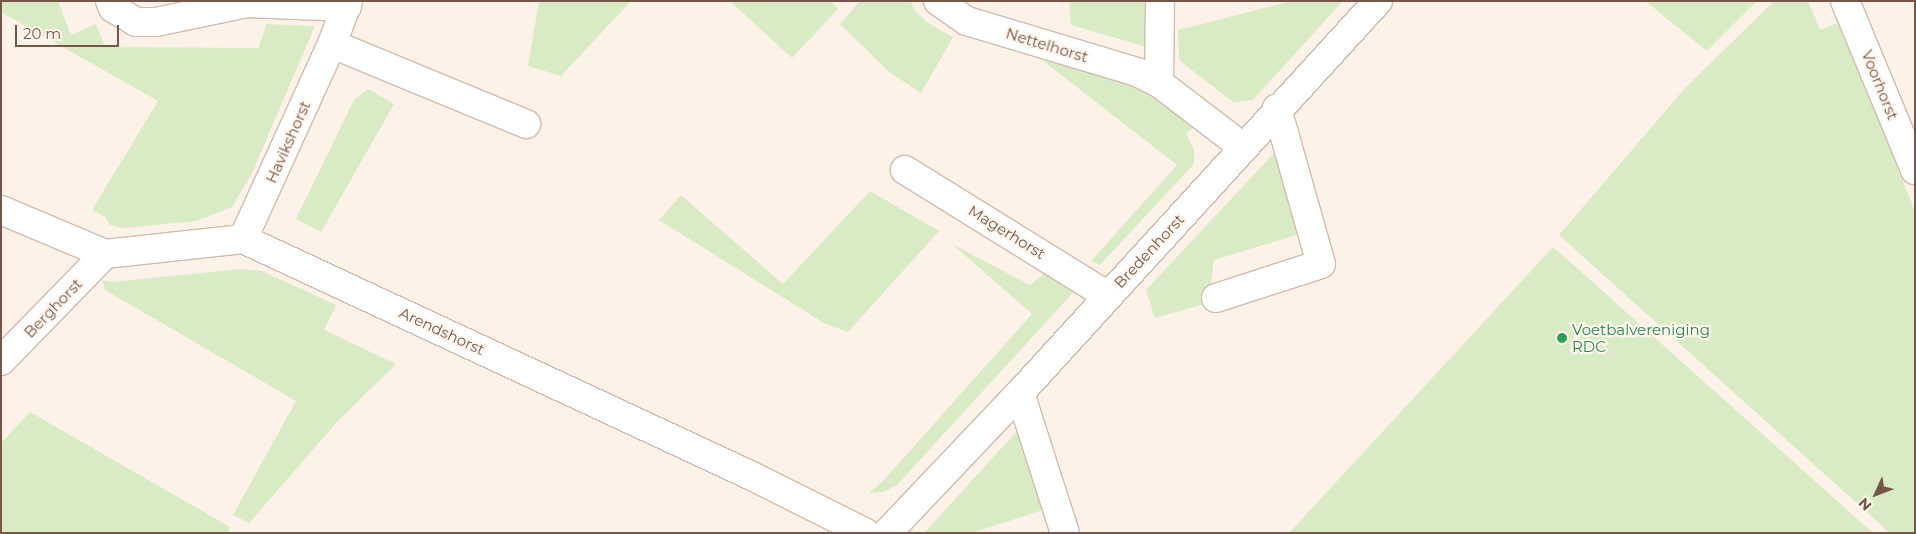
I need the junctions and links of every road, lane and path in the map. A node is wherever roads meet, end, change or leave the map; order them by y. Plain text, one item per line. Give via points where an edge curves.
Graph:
1 (110, 1) edge
2 (938, 1) edge
3 (1160, 1) edge
4 (1378, 1) edge
5 (1845, 1) edge
6 (347, 4) edge
7 (332, 44) junction
8 (1160, 83) junction
9 (1278, 108) junction
10 (526, 124) dead end
11 (1244, 148) junction
12 (905, 170) dead end
13 (1915, 170) edge
14 (1, 210) edge
15 (243, 239) junction
16 (104, 254) junction
17 (1108, 296) junction
18 (1216, 298) dead end
19 (1, 361) edge
20 (1020, 393) junction
21 (866, 533) edge
22 (887, 533) edge
23 (1065, 533) edge

1 - 6 street, Havikshorst via 113,8 136,22 156,22 247,3
2 - 8 street, Nettelhorst via 966,21 1137,72
3 - 8 street
4 - 9 street, Bredenhorst
5 - 13 street, Voorhorst
6 - 7 street, Havikshorst
7 - 10 street
7 - 15 street, Havikshorst
8 - 11 street, Nettelhorst
9 - 11 street, Bredenhorst
9 - 18 street via 1321,264
11 - 17 street, Bredenhorst
12 - 17 street, Magerhorst
14 - 16 street
15 - 16 street
15 - 21 street, Arendshorst via 692,448
16 - 19 street, Berghorst
17 - 20 street, Bredenhorst
20 - 22 street, Bredenhorst
20 - 23 street

